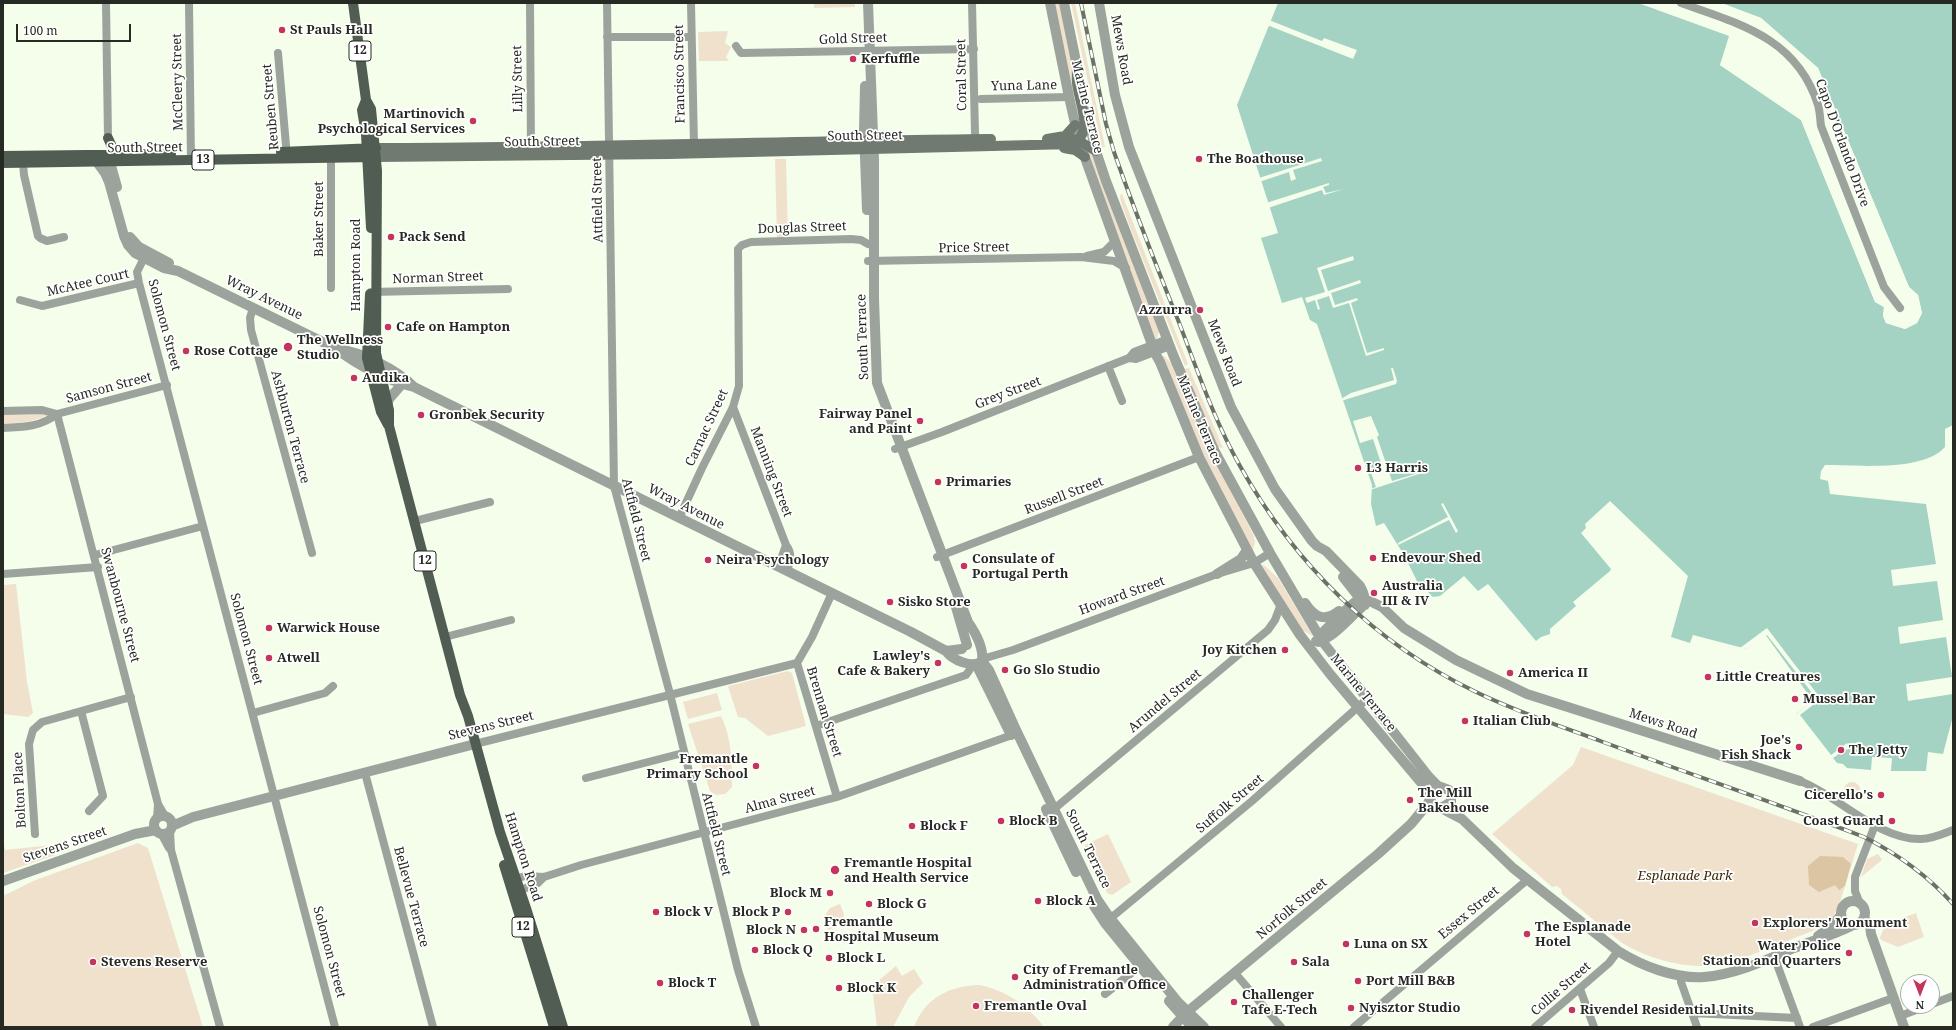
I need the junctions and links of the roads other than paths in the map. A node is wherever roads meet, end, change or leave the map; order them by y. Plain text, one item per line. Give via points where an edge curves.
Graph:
1 (106, 3) edge
2 (189, 3) edge
3 (353, 3) edge
4 (530, 3) edge
5 (607, 3) edge
6 (691, 3) edge
7 (863, 3) edge
8 (868, 3) edge
9 (972, 3) edge
10 (1050, 3) edge
11 (1064, 3) edge
12 (1099, 3) edge
13 (1681, 3) edge
14 (607, 37) junction
15 (691, 37) junction
16 (736, 46) dead end
17 (974, 49) junction
18 (867, 50) junction
19 (278, 53) dead end
20 (1077, 67) junction
21 (1068, 97) junction
22 (981, 99) dead end
23 (1075, 125) junction
24 (1079, 141) junction
25 (1048, 142) junction
26 (977, 143) junction
27 (869, 144) junction
28 (694, 145) junction
29 (609, 150) junction
30 (531, 151) junction
31 (1096, 151) junction
32 (107, 152) junction
33 (331, 153) junction
34 (371, 153) junction
35 (288, 155) junction
36 (3, 156) edge
37 (191, 157) junction
38 (1085, 157) junction
39 (26, 159) junction
40 (3, 163) edge
41 (64, 237) dead end
42 (1115, 241) junction
43 (868, 244) junction
44 (738, 249) joint
45 (146, 255) junction
46 (1081, 257) junction
47 (871, 261) junction
48 (1126, 268) junction
49 (139, 283) junction
50 (331, 288) dead end
51 (508, 289) dead end
52 (373, 292) junction
53 (20, 300) dead end
54 (253, 308) junction
55 (1900, 308) dead end
56 (1169, 343) junction
57 (337, 349) junction
58 (1153, 349) junction
59 (367, 358) junction
60 (373, 366) junction
61 (1108, 366) junction
62 (380, 374) junction
63 (402, 384) junction
64 (167, 385) junction
65 (414, 387) junction
66 (1122, 401) dead end
67 (387, 406) junction
68 (733, 407) junction
69 (3, 411) edge
70 (57, 414) junction
71 (389, 426) junction
72 (3, 428) edge
73 (897, 448) junction
74 (1199, 457) junction
75 (614, 486) junction
76 (490, 502) dead end
77 (679, 518) junction
78 (415, 521) junction
79 (204, 526) junction
80 (1317, 546) junction
81 (1247, 550) junction
82 (312, 553) dead end
83 (1270, 553) junction
84 (95, 555) junction
85 (939, 556) junction
86 (1254, 563) junction
87 (98, 567) junction
88 (782, 569) junction
89 (3, 574) edge
90 (1217, 574) junction
91 (1345, 580) junction
92 (1292, 592) junction
93 (832, 593) junction
94 (1281, 604) junction
95 (1365, 604) junction
96 (1340, 610) junction
97 (511, 620) dead end
98 (1300, 635) junction
99 (445, 637) junction
100 (1323, 637) junction
101 (965, 647) junction
102 (946, 651) junction
103 (977, 660) junction
104 (797, 663) junction
105 (1330, 674) junction
106 (333, 686) dead end
107 (670, 694) junction
108 (132, 696) junction
109 (1367, 699) junction
110 (1358, 709) junction
111 (81, 711) junction
112 (253, 713) junction
113 (816, 726) junction
114 (1014, 734) junction
115 (472, 744) junction
116 (684, 753) junction
117 (364, 773) junction
118 (586, 778) dead end
119 (1800, 781) joint
120 (1438, 786) junction
121 (274, 796) junction
122 (837, 797) junction
123 (1429, 798) junction
124 (1451, 802) junction
125 (1439, 808) junction
126 (1054, 809) junction
127 (89, 811) dead end
128 (1462, 819) junction
129 (1411, 824) junction
130 (163, 825) junction
131 (1875, 825) junction
132 (1953, 830) edge
133 (704, 833) junction
134 (35, 834) dead end
135 (544, 877) junction
136 (512, 880) junction
137 (1527, 880) junction
138 (3, 881) edge
139 (516, 892) junction
140 (1860, 904) junction
141 (1841, 915) junction
142 (1107, 921) junction
143 (1858, 922) junction
144 (1798, 946) junction
145 (1618, 951) junction
146 (1774, 956) junction
147 (1143, 964) junction
148 (1235, 973) junction
149 (1681, 975) junction
150 (1580, 989) junction
151 (1105, 994) dead end
152 (1953, 996) edge
153 (1893, 998) junction
154 (1940, 1001) edge
155 (1692, 1013) junction
156 (1905, 1014) edge
157 (1185, 1015) junction
158 (1900, 1016) junction
159 (1796, 1018) junction
160 (220, 1027) edge
161 (335, 1027) edge
162 (434, 1027) edge
163 (554, 1027) edge
164 (563, 1027) edge
165 (756, 1027) edge
166 (1172, 1027) edge
167 (1192, 1027) edge
168 (1204, 1027) edge
169 (1281, 1027) edge
170 (1354, 1027) edge
171 (1535, 1027) edge
172 (1594, 1027) edge
173 (1697, 1027) edge
174 (1800, 1027) edge
175 (1813, 1027) edge
176 (1904, 1027) edge

1 - 32 street
2 - 37 street, McCleery Street
3 - 34 main road, Hampton Road / 12 via 366,100 362,110
4 - 30 street, Lilly Street
5 - 14 street, Attfield Street
6 - 15 street, Francisco Street
7 - 18 street, South Terrace
8 - 18 street, South Terrace
9 - 17 street, Coral Street
10 - 21 street, Marine Terrace
11 - 20 street, Marine Terrace
12 - 80 street, Mews Road via 1115,95 1129,148 1228,400 1275,489
13 - 55 street, Capo D'Orlando Drive via 1761,35 1784,50 1802,69 1814,93 1821,126 1868,250 1884,287
14 - 15 street
14 - 29 street, Attfield Street
15 - 28 street, Francisco Street
16 - 18 street, Gold Street via 741,53
17 - 18 street, Gold Street
17 - 26 street, Coral Street
18 - 27 street, South Terrace
19 - 35 street, Reuben Street
20 - 24 main road via 1077,85 1085,122
20 - 31 street, Marine Terrace
21 - 22 street, Yuna Lane
21 - 23 street, Marine Terrace
23 - 24 street, Marine Terrace
23 - 25 main road via 1065,136
24 - 25 main road, South Street / 13 via 1073,144
24 - 31 main road
24 - 38 street, Marine Terrace
25 - 26 main road, South Street / 13
25 - 38 main road via 1075,150
26 - 27 main road, South Street / 13
27 - 28 main road, South Street / 13
27 - 29 main road, South Street / 13
27 - 43 street, South Terrace
27 - 47 street, South Terrace
28 - 29 main road, South Street / 13
29 - 30 main road, South Street / 13
29 - 75 street, Attfield Street
30 - 34 main road, South Street / 13
31 - 56 street, Marine Terrace
32 - 37 main road, South Street / 13 via 157,161
32 - 37 main road, South Street / 13 via 114,150 124,154
32 - 39 main road via 101,158
32 - 45 street via 130,236
33 - 34 main road, South Street / 13
33 - 35 main road, South Street / 13
33 - 50 street, Baker Street
34 - 52 main road, Hampton Road / 12
35 - 37 main road, South Street / 13
36 - 39 main road
38 - 42 street, Marine Terrace
39 - 40 main road
39 - 41 street via 24,176 38,236 48,240
42 - 46 street, Price Street via 1104,252
42 - 48 street, Marine Terrace
43 - 44 street, Douglas Street via 857,239 751,242
43 - 47 street, South Terrace
44 - 68 street, Carnac Street via 739,386
45 - 49 street, Solomon Street via 137,272
45 - 54 street, Wray Avenue via 164,268 178,271
46 - 47 street, Price Street
46 - 48 street, Price Street via 1114,260
47 - 73 street, South Terrace via 877,384
48 - 58 street, Marine Terrace
49 - 53 street, McAtee Court via 42,306
49 - 64 street, Solomon Street
51 - 52 street, Norman Street
52 - 59 main road, Hampton Road / 12
52 - 60 main road, Hampton Road / 12
54 - 57 street, Wray Avenue
54 - 82 street, Ashburton Terrace via 250,318 251,330
56 - 58 street, Grey Street
56 - 83 street, Marine Terrace via 1215,452
57 - 59 street, Wray Avenue via 350,350
57 - 60 street, Wray Avenue via 348,358
58 - 61 street, Grey Street via 1136,359 1129,358
58 - 74 street, Marine Terrace
59 - 60 street, Wray Avenue
60 - 62 main road, Hampton Road / 12
60 - 65 street, Wray Avenue via 405,377
60 - 71 main road, Hampton Road / 12 via 381,412
61 - 66 street
61 - 73 street, Grey Street
62 - 63 street, Wray Avenue
62 - 67 main road, Hampton Road / 12
63 - 65 street, Wray Avenue
63 - 67 street via 389,399
64 - 70 street, Samson Street
64 - 79 street, Solomon Street
65 - 75 street, Wray Avenue
67 - 71 main road, Hampton Road / 12
68 - 77 street, Carnac Street
68 - 88 street, Manning Street via 791,555
69 - 70 street, Samson Street via 42,410
70 - 72 street, Samson Street via 30,427
70 - 84 street, Swanbourne Street
71 - 78 main road, Hampton Road / 12
73 - 85 street, South Terrace
74 - 81 street, Marine Terrace
74 - 85 street, Russell Street
75 - 77 street, Wray Avenue
75 - 107 street, Attfield Street
76 - 78 street
77 - 88 street, Wray Avenue
78 - 99 main road, Hampton Road / 12
79 - 84 street
79 - 112 street, Solomon Street
80 - 91 street via 1320,553
80 - 95 street, Mews Road via 1326,551 1360,586
81 - 86 street, Marine Terrace
81 - 90 street via 1241,559
83 - 86 street, Howard Street
83 - 92 street, Marine Terrace
84 - 87 street, Swanbourne Street
85 - 101 street, South Terrace via 956,607
85 - 103 street, South Terrace via 968,622 977,635
86 - 90 street, Howard Street
86 - 94 street, Marine Terrace
87 - 89 street
87 - 108 street, Swanbourne Street
88 - 93 street, Wray Avenue
90 - 103 street, Howard Street via 1013,650
91 - 95 street
91 - 96 street via 1349,596
92 - 96 street via 1319,618 1329,617
92 - 100 street, Marine Terrace
93 - 102 street, Wray Avenue
93 - 104 street, Brennan Street
94 - 98 street, Marine Terrace
94 - 126 street, Arundel Street via 1268,630
95 - 100 street
95 - 119 street, Mews Road via 1398,620 1404,628 1456,660 1527,694
96 - 100 street via 1323,629
97 - 99 street
98 - 100 street
98 - 105 street, Marine Terrace
99 - 115 main road, Hampton Road / 12 via 460,695 463,722
100 - 105 street via 1316,648
100 - 109 street, Marine Terrace via 1330,653
101 - 102 street
101 - 103 street via 975,646
101 - 103 street, South Terrace via 964,659
102 - 103 street, Wray Avenue via 956,659
103 - 113 street via 966,675
103 - 114 street, South Terrace via 989,670
104 - 107 street, Stevens Street
104 - 113 street, Brennan Street
105 - 110 street, Marine Terrace
106 - 112 street via 324,693
107 - 115 street, Stevens Street
107 - 116 street, Attfield Street
108 - 111 street, Bolton Place
108 - 130 street, Swanbourne Street
109 - 110 street, Suffolk Street
109 - 120 street, Marine Terrace
110 - 123 street, Marine Terrace via 1424,786
110 - 142 street, Suffolk Street
111 - 127 street via 103,796
111 - 134 street, Bolton Place via 42,722 33,730 30,744
112 - 121 street, Solomon Street
113 - 122 street, Brennan Street
114 - 122 street, Alma Street
114 - 126 street, South Terrace
114 - 142 street, South Terrace via 1076,874
115 - 117 street, Stevens Street
115 - 136 main road, Hampton Road / 12
116 - 118 street
116 - 133 street, Attfield Street
117 - 121 street, Stevens Street
117 - 162 street, Bellevue Terrace
119 - 131 street, Mews Road via 1816,787
120 - 123 street via 1432,790
120 - 124 street, Marine Terrace via 1449,790
121 - 130 street, Stevens Street
121 - 161 street, Solomon Street
122 - 133 street, Alma Street
123 - 125 street, Marine Terrace via 1434,806
123 - 129 street, Norfolk Street
124 - 125 street
124 - 128 street, Marine Terrace via 1462,814
125 - 128 street, Marine Terrace
125 - 129 street, Norfolk Street
126 - 142 street, South Terrace
128 - 137 street, Marine Terrace via 1493,851
129 - 148 street, Norfolk Street via 1348,880
130 - 138 street, Stevens Street
130 - 160 street, Swanbourne Street
131 - 132 street, Mews Road via 1900,836 1922,840
131 - 140 street via 1855,877 1854,891
133 - 135 street, Alma Street
133 - 165 street, Attfield Street via 738,970
135 - 136 street, Alma Street via 525,876
135 - 139 street, Alma Street via 538,883
136 - 139 main road, Hampton Road / 12
137 - 145 street, Marine Terrace
137 - 170 street, Essex Street
139 - 163 main road, Hampton Road / 12
139 - 164 main road, Hampton Road / 12
140 - 141 street, Marine Terrace via 1854,901 1847,903 1842,908
140 - 143 street via 1864,910
141 - 143 street via 1844,921
141 - 144 street, Marine Terrace via 1834,925 1823,933
142 - 147 street, South Terrace
143 - 144 street, Marine Terrace via 1825,938
143 - 153 street via 1870,926
144 - 146 street, Marine Terrace
145 - 149 street, Marine Terrace via 1650,967
145 - 150 street, Collie Street via 1609,963
146 - 149 street, Marine Terrace via 1716,975
146 - 159 street
147 - 151 street
147 - 157 street, South Terrace
148 - 157 street, Norfolk Street
148 - 169 street
149 - 155 street
150 - 171 street, Collie Street
150 - 172 street
152 - 154 street
153 - 158 street
153 - 175 street
155 - 159 street
155 - 173 street
156 - 158 street
157 - 166 street, Norfolk Street
157 - 167 street, South Terrace
157 - 168 street, South Terrace
158 - 176 street
159 - 174 street

